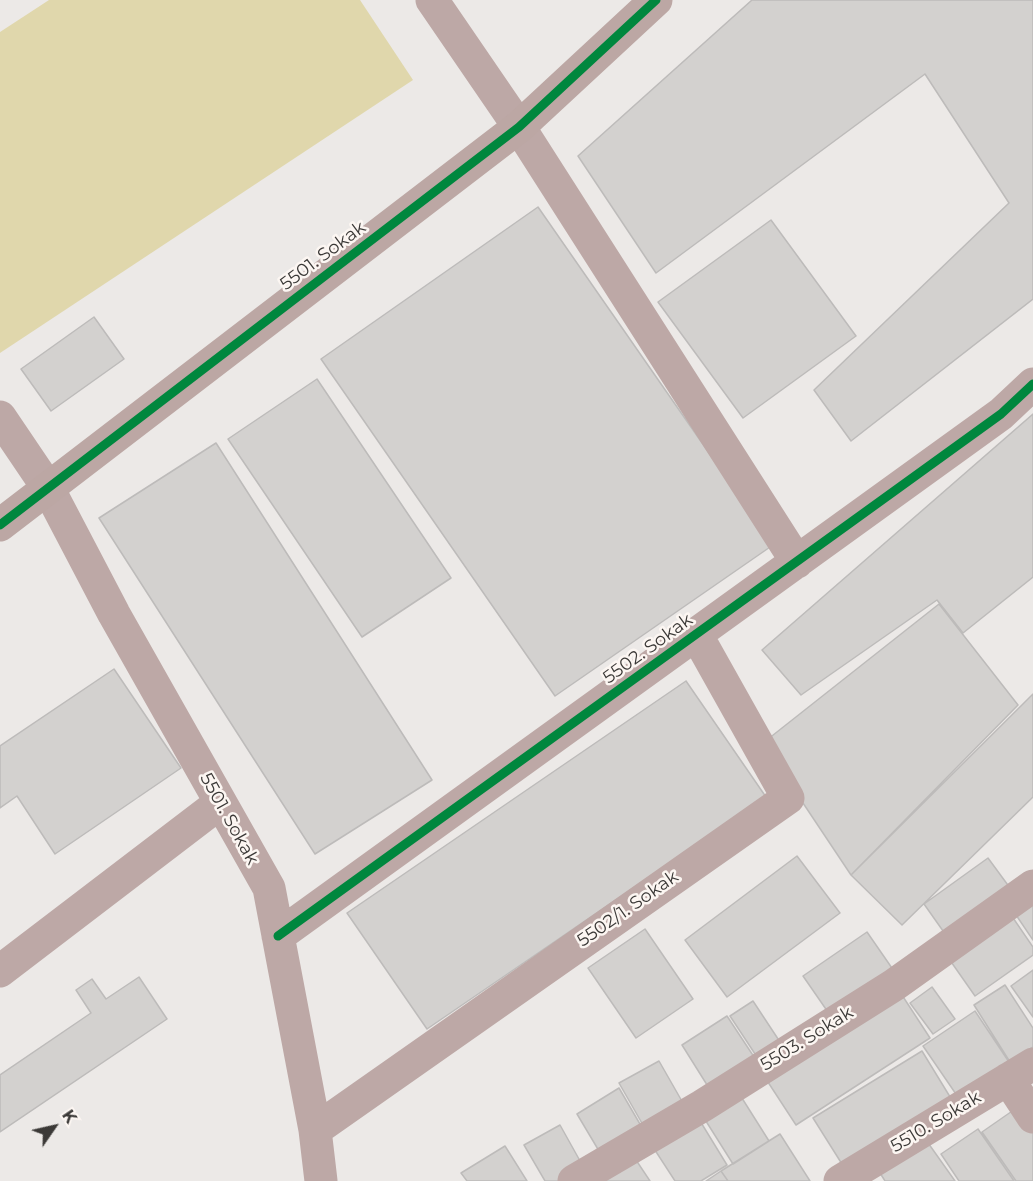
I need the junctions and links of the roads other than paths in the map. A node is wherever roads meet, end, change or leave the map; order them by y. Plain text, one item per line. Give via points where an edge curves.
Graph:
1 (432, 0) edge
2 (656, 0) edge
3 (519, 127) junction
4 (1033, 384) edge
5 (0, 417) edge
6 (48, 488) junction
7 (0, 525) edge
8 (796, 562) junction
9 (696, 634) junction
10 (220, 803) junction
11 (1033, 886) edge
12 (278, 936) junction
13 (0, 971) edge
14 (1020, 1071) edge
15 (1033, 1117) edge
16 (315, 1130) junction
17 (321, 1181) edge
18 (574, 1181) edge
19 (840, 1181) edge

1 - 3 street
2 - 3 street, 5501. Sokak
3 - 6 street, 5501. Sokak
3 - 8 street
4 - 8 street, 5502. Sokak via 1001,414
5 - 6 street, 5501. Sokak
6 - 7 street, 5501. Sokak
6 - 10 street, 5501. Sokak
8 - 9 street, 5502. Sokak
9 - 12 street, 5502. Sokak
9 - 16 street, 5502/1. Sokak via 788,798
10 - 12 street, 5501. Sokak via 269,888
10 - 13 street
11 - 18 street, 5503. Sokak via 894,985
12 - 16 street, 5501. Sokak
14 - 15 street
14 - 19 street, 5510. Sokak
16 - 17 street, 5501. Sokak

